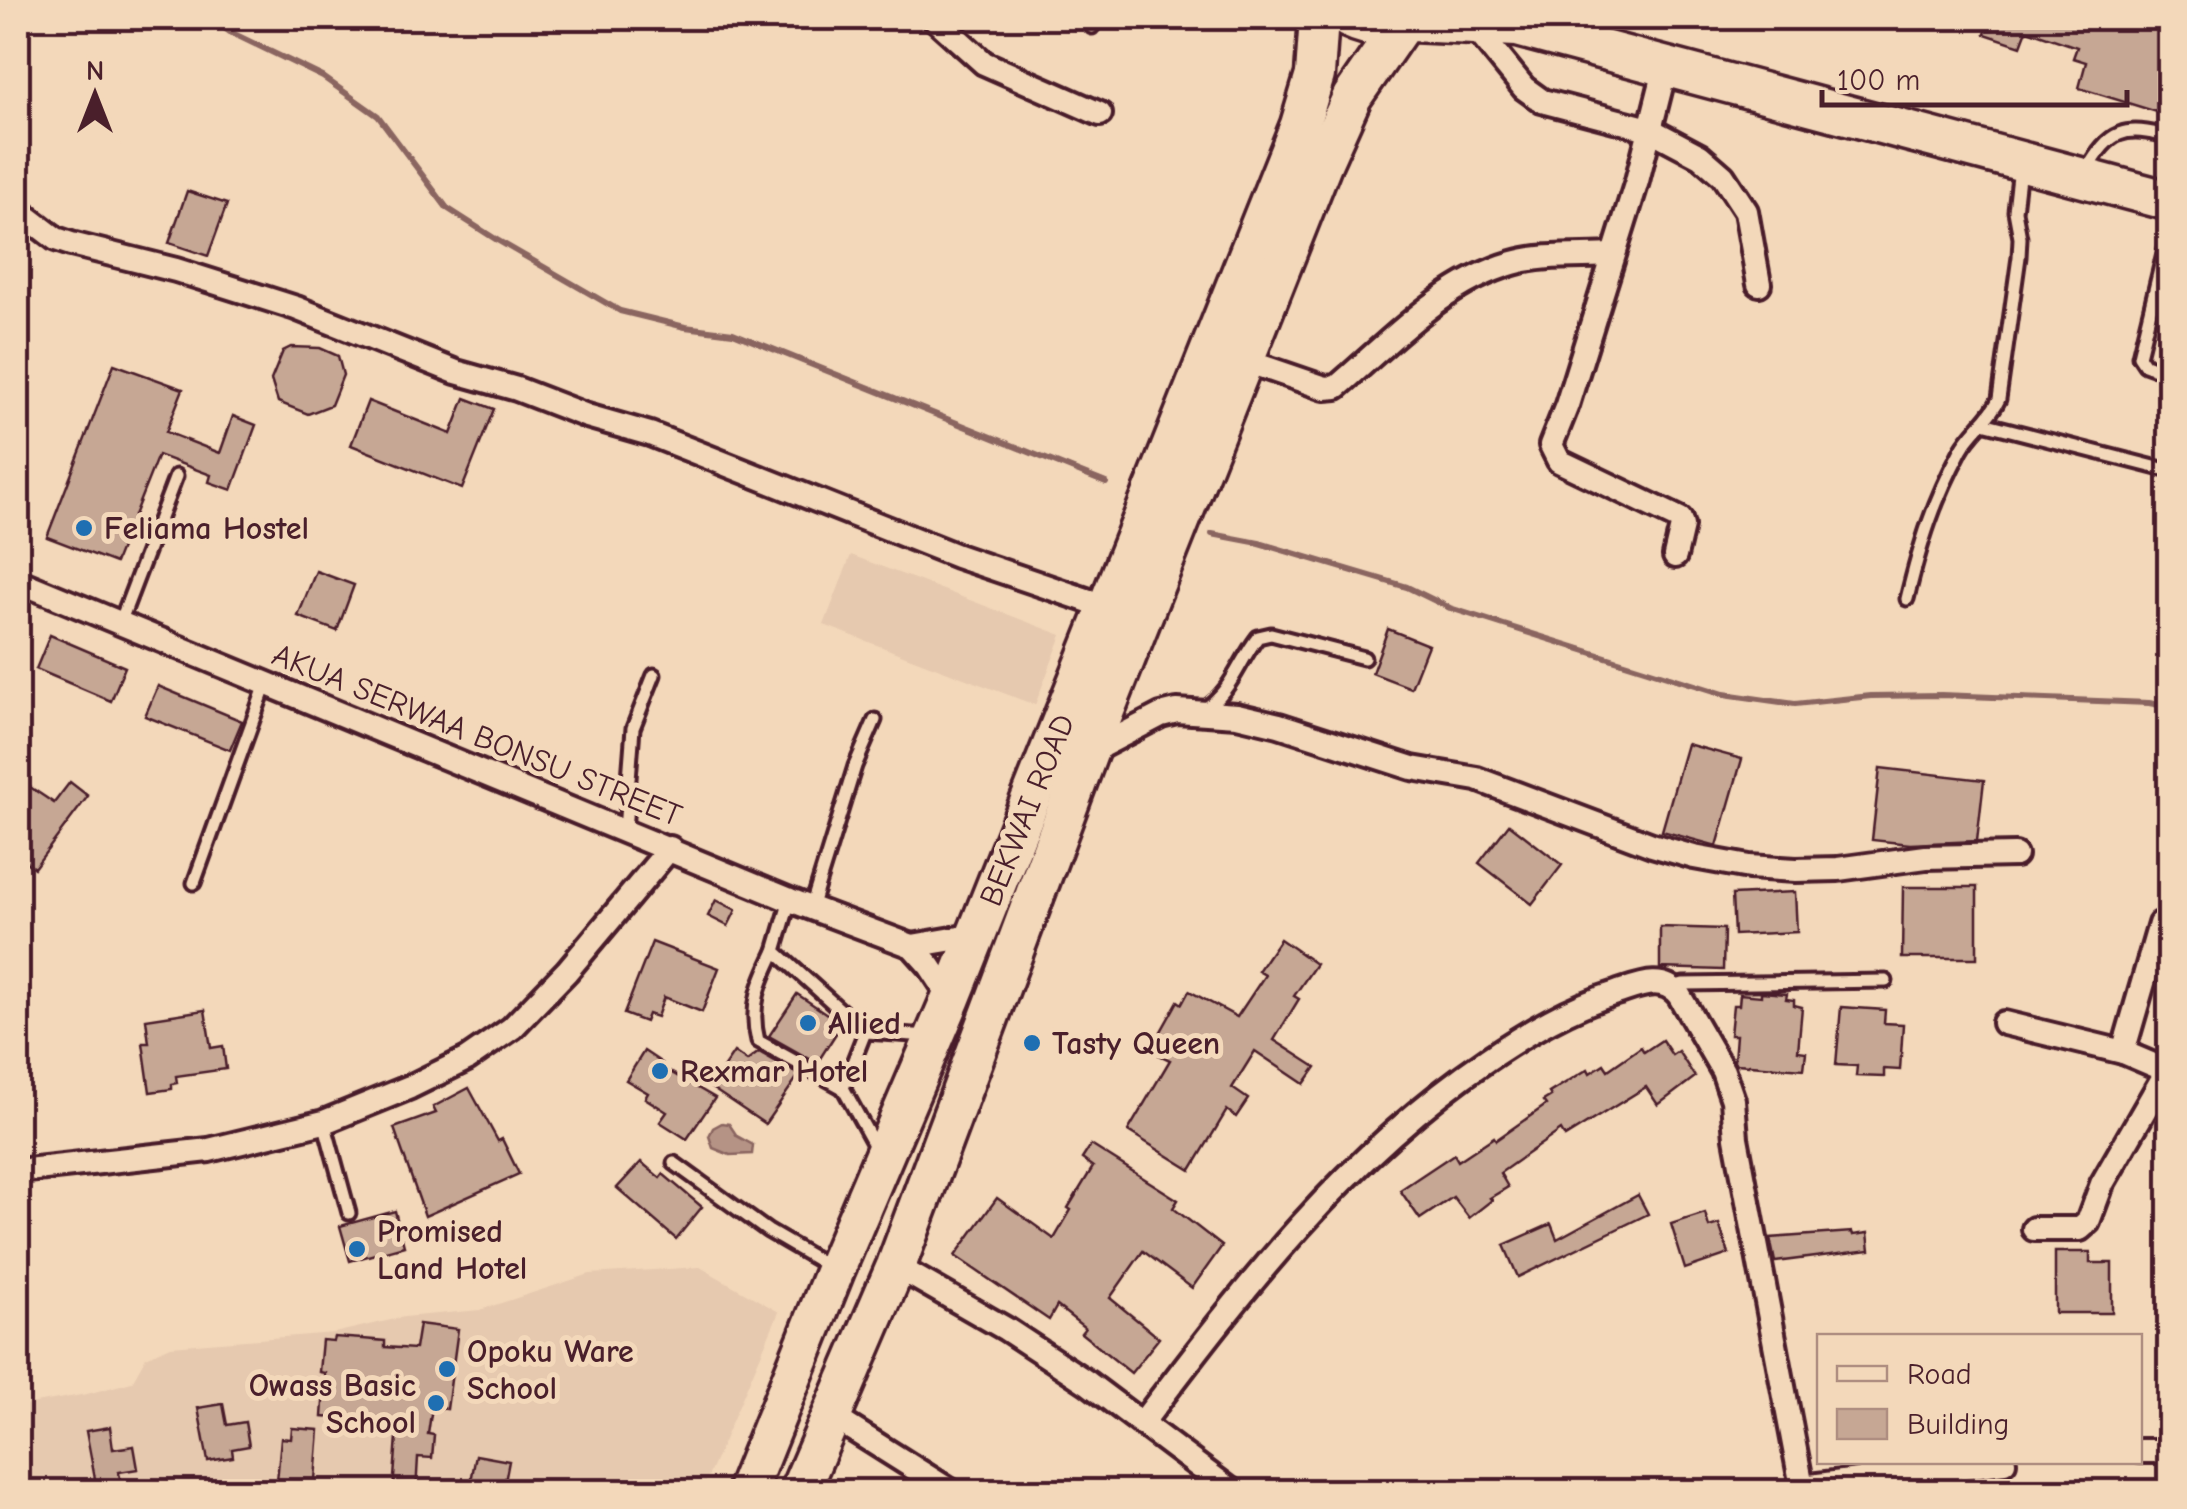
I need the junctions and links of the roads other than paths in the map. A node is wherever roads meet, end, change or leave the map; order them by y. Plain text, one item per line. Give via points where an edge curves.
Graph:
1 (934, 18) edge
2 (1301, 18) edge
3 (1319, 18) edge
4 (1348, 18) edge
5 (1410, 22) edge
6 (1555, 31) edge
7 (1481, 35) junction
8 (1666, 66) junction
9 (1352, 97) junction
10 (1100, 114) dead end
11 (1300, 125) junction
12 (1650, 129) junction
13 (2170, 137) edge
14 (2021, 163) junction
15 (2082, 179) junction
16 (2170, 202) edge
17 (18, 210) edge
18 (2170, 228) edge
19 (1613, 256) junction
20 (1758, 284) dead end
21 (1243, 360) junction
22 (2170, 374) edge
23 (1983, 423) junction
24 (2170, 471) edge
25 (176, 476) dead end
26 (1674, 556) dead end
27 (19, 585) edge
28 (1907, 599) dead end
29 (1107, 607) junction
30 (120, 624) junction
31 (1364, 658) dead end
32 (654, 675) dead end
33 (266, 684) junction
34 (1200, 712) junction
35 (875, 720) dead end
36 (1088, 753) junction
37 (625, 830) junction
38 (670, 848) junction
39 (2015, 855) dead end
40 (194, 883) dead end
41 (800, 904) junction
42 (2160, 924) dead end
43 (977, 935) junction
44 (912, 946) junction
45 (775, 951) junction
46 (1886, 981) dead end
47 (1673, 988) junction
48 (952, 998) junction
49 (2004, 1023) dead end
50 (865, 1032) junction
51 (935, 1036) junction
52 (2122, 1052) junction
53 (2168, 1072) edge
54 (842, 1088) junction
55 (324, 1122) junction
56 (674, 1162) dead end
57 (883, 1162) junction
58 (18, 1171) edge
59 (349, 1212) dead end
60 (2034, 1230) dead end
61 (896, 1266) junction
62 (835, 1270) junction
63 (830, 1415) junction
64 (1142, 1423) junction
65 (764, 1449) junction
66 (2142, 1451) edge
67 (2170, 1451) edge
68 (1989, 1464) edge
69 (804, 1479) edge
70 (1802, 1489) edge
71 (746, 1492) edge
72 (952, 1492) edge
73 (1233, 1492) edge

1 - 10 street via 984,63
2 - 11 highway
3 - 11 highway, BEKWAI ROAD via 1315,75
4 - 5 highway via 1382,28
5 - 6 highway
5 - 9 highway, BEKWAI ROAD
6 - 7 highway
6 - 8 highway
7 - 9 highway via 1436,43
7 - 12 street via 1542,102
8 - 12 street
8 - 14 highway
9 - 21 highway, BEKWAI ROAD
11 - 29 highway, BEKWAI ROAD
12 - 19 street
12 - 20 street via 1723,176 1746,211
13 - 15 lane via 2122,131 2097,151
14 - 15 highway
14 - 23 lane via 2019,258 2001,386
15 - 16 highway
17 - 29 street via 71,244 296,308
18 - 22 lane via 2139,356
19 - 21 street via 1502,267 1446,294 1337,387
19 - 26 street via 1550,444 1559,461 1680,519
21 - 36 highway, BEKWAI ROAD
23 - 24 lane
23 - 28 lane via 1966,441 1932,508
25 - 30 lane
27 - 30 street, AKUA SERWAA BONSU STREET
29 - 43 highway, BEKWAI ROAD
30 - 33 street, AKUA SERWAA BONSU STREET
31 - 34 lane via 1271,634 1258,637 1230,687
32 - 37 lane via 632,728
33 - 37 street, AKUA SERWAA BONSU STREET
33 - 40 lane
34 - 36 street via 1161,715
34 - 39 street via 1279,724 1412,768 1477,779 1652,845 1749,867 1838,869 1926,857
35 - 41 lane
36 - 61 highway, BEKWAI ROAD
37 - 38 street, AKUA SERWAA BONSU STREET
38 - 41 street, AKUA SERWAA BONSU STREET
38 - 55 street via 512,1028 467,1059
41 - 44 street, AKUA SERWAA BONSU STREET
41 - 45 lane
42 - 52 street
43 - 44 street
43 - 48 highway, BEKWAI ROAD
44 - 48 street
45 - 50 lane
45 - 54 lane via 756,992 752,1020 758,1040
46 - 47 lane
47 - 64 street via 1648,984 1585,1002 1447,1087 1354,1167 1251,1279
47 - 70 street via 1733,1100
48 - 51 highway, BEKWAI ROAD
49 - 52 street
50 - 51 lane
50 - 54 lane
51 - 57 highway, BEKWAI ROAD
52 - 53 street
53 - 60 street via 2102,1184 2088,1222 2080,1230
54 - 57 lane
55 - 58 street via 210,1150
55 - 59 lane
56 - 62 lane via 768,1232
57 - 62 highway, BEKWAI ROAD
61 - 63 highway, BEKWAI ROAD
61 - 64 street via 1006,1329
62 - 65 highway, BEKWAI ROAD
63 - 69 highway, BEKWAI ROAD
63 - 72 street
64 - 73 street
65 - 69 highway
65 - 71 highway, BEKWAI ROAD
66 - 67 street
68 - 70 street

